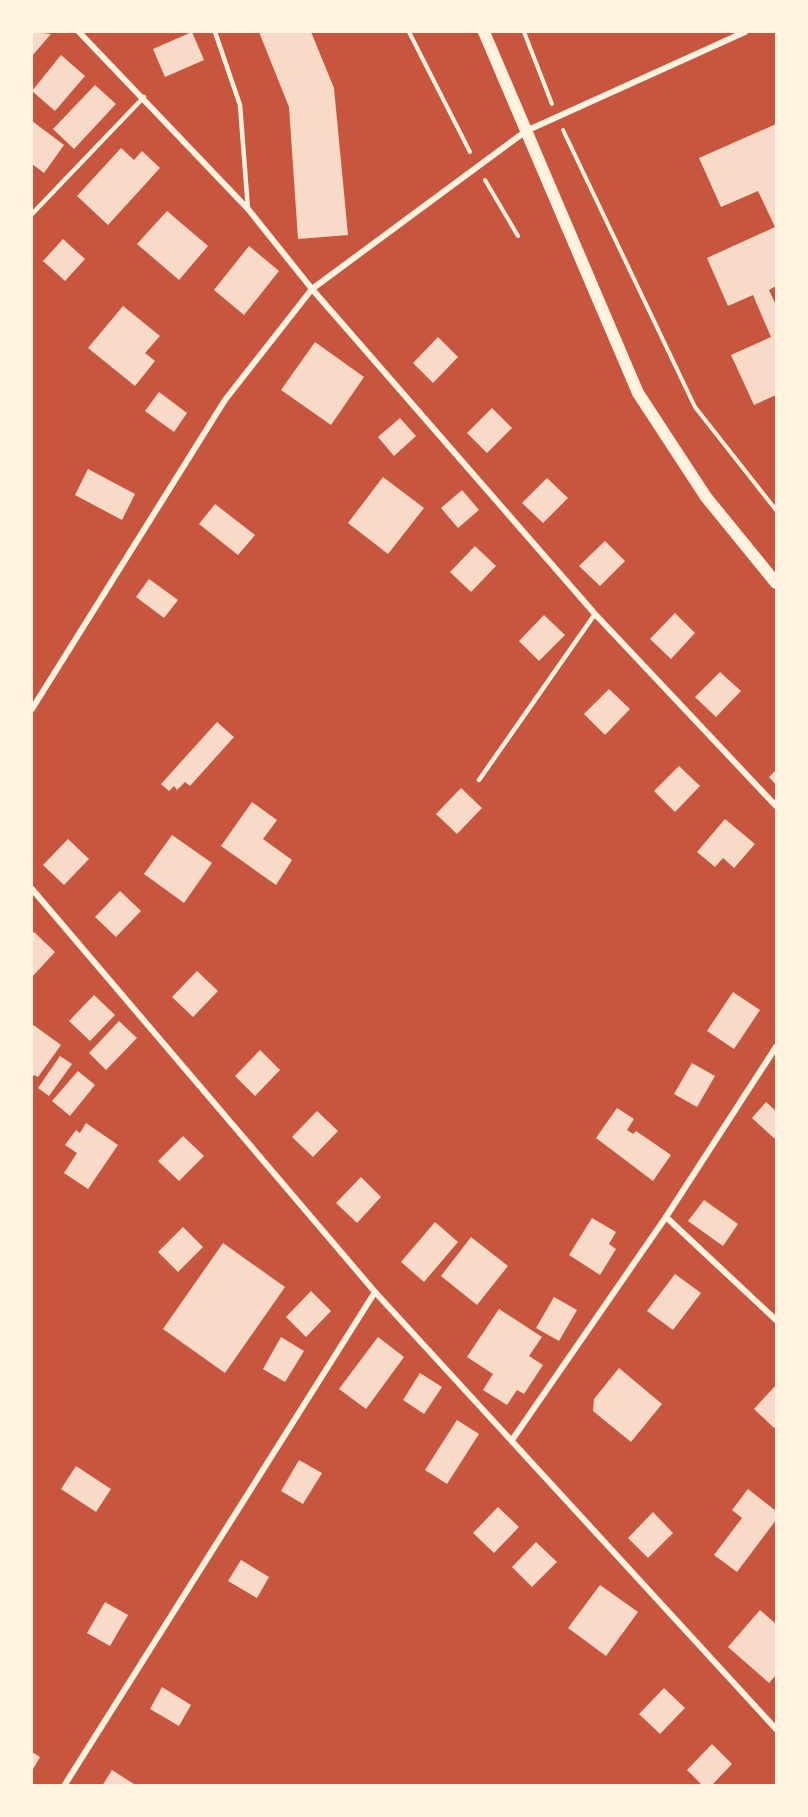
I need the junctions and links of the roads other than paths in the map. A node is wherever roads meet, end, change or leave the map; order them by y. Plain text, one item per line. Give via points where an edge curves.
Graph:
1 (79, 32) edge
2 (215, 32) edge
3 (484, 32) edge
4 (745, 32) edge
5 (144, 97) junction
6 (526, 131) junction
7 (248, 209) junction
8 (32, 214) edge
9 (312, 288) junction
10 (777, 583) edge
11 (595, 614) junction
12 (32, 709) edge
13 (479, 780) dead end
14 (777, 806) edge
15 (32, 889) edge
16 (777, 1047) edge
17 (666, 1217) junction
18 (375, 1292) junction
19 (777, 1320) edge
20 (512, 1440) junction
21 (777, 1729) edge
22 (64, 1785) edge

1 - 5 street
2 - 7 lane via 240,105
3 - 6 main road
4 - 6 street
5 - 7 street
5 - 8 lane
6 - 9 street
6 - 10 main road via 638,393 706,497
7 - 9 street
9 - 11 street
9 - 12 street via 225,400
11 - 13 lane
11 - 14 street
15 - 18 street
16 - 17 street
17 - 19 street
17 - 20 street
18 - 20 street
18 - 22 street
20 - 21 street

